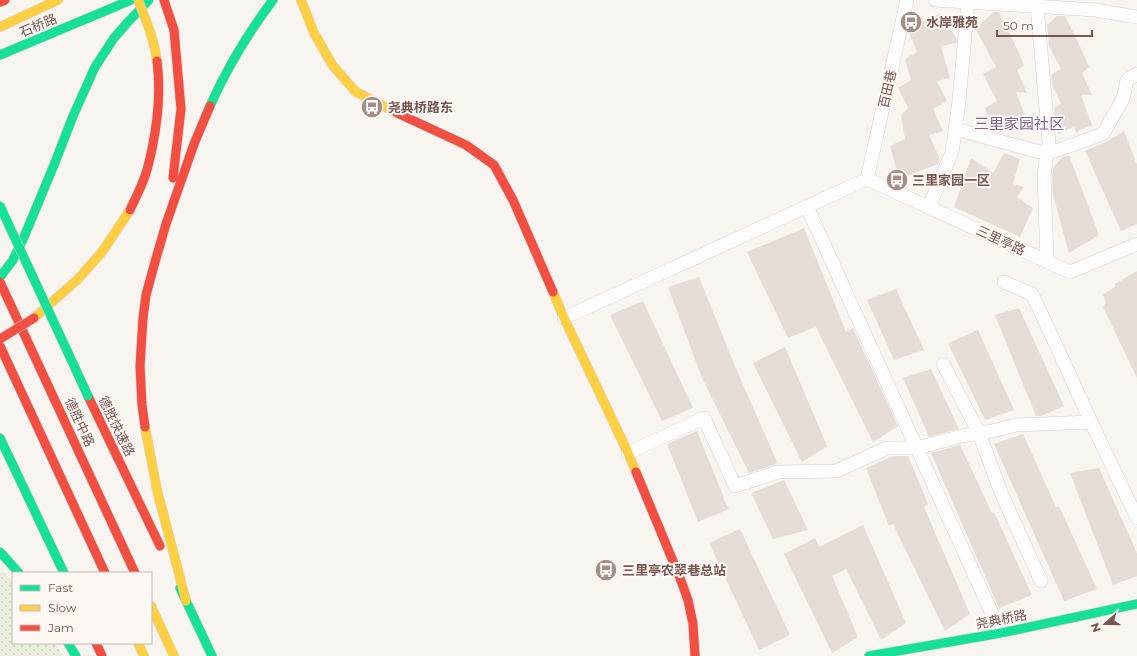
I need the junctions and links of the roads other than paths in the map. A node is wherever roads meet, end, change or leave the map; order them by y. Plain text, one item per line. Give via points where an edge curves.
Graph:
1 (5, 0) edge
2 (58, 0) edge
3 (131, 0) edge
4 (138, 0) edge
5 (149, 0) edge
6 (164, 0) edge
7 (273, 0) edge
8 (301, 0) edge
9 (907, 0) edge
10 (935, 0) edge
11 (0, 2) edge
12 (968, 2) junction
13 (1037, 6) junction
14 (1137, 17) edge
15 (0, 27) edge
16 (0, 55) edge
17 (1137, 74) edge
18 (955, 129) junction
19 (1047, 154) junction
20 (867, 179) junction
21 (0, 206) edge
22 (807, 207) junction
23 (929, 207) junction
24 (167, 220) junction
25 (1137, 244) edge
26 (1047, 261) junction
27 (0, 277) edge
28 (0, 282) edge
29 (1004, 282) dead end
30 (564, 318) junction
31 (0, 339) edge
32 (0, 346) edge
33 (944, 364) dead end
34 (1091, 422) junction
35 (979, 433) junction
36 (0, 438) edge
37 (917, 448) junction
38 (628, 453) junction
39 (1137, 518) edge
40 (0, 552) edge
41 (18, 572) edge
42 (64, 572) edge
43 (105, 572) edge
44 (136, 572) edge
45 (1041, 581) dead end
46 (186, 601) junction
47 (1137, 604) edge
48 (152, 608) edge
49 (1001, 633) junction
50 (69, 644) edge
51 (96, 644) edge
52 (138, 644) edge
53 (76, 656) edge
54 (102, 656) edge
55 (144, 656) edge
56 (174, 656) edge
57 (212, 656) edge
58 (695, 656) edge
59 (869, 656) edge

1 - 11 main road
2 - 15 main road
3 - 16 main road, 石桥路
4 - 31 main road, bridge via 154,40 160,96 155,137 144,181 116,232 78,279 34,318
5 - 27 main road, bridge via 129,20 96,67 81,96 36,209 12,261
6 - 24 main road via 174,30 181,109
7 - 24 main road via 247,36 212,100
8 - 30 main road via 314,33 333,66 356,92 466,145 494,165 513,200
9 - 20 street, 百田巷
10 - 12 street
12 - 13 street
12 - 18 street
13 - 14 street via 1096,10
13 - 19 street via 1049,143
17 - 19 street via 1127,80 1123,99 1103,134
18 - 19 street
18 - 23 street via 952,152
19 - 26 street via 1044,175
20 - 22 street
20 - 23 street, 三里亭路
21 - 46 main road, 德胜快速路, bridge
22 - 30 street
22 - 37 street
23 - 26 street, 三里亭路
24 - 46 main road via 148,289 142,329 140,374 145,433 153,475
25 - 26 street, 三里亭路 via 1070,272
28 - 44 main road, 德胜中路
29 - 34 street via 1032,294
30 - 38 main road
32 - 43 main road
33 - 35 street
34 - 35 street via 1016,425
34 - 39 street
35 - 37 street
35 - 45 street via 1002,495
36 - 42 main road
37 - 38 street via 887,448 836,471 778,472 735,486 704,418
37 - 49 street
38 - 58 main road via 688,600
40 - 41 main road
46 - 57 main road, 德胜快速路
47 - 49 main road, 尧典桥路
48 - 56 main road
49 - 59 main road, 尧典桥路
50 - 53 main road
51 - 54 main road
52 - 55 main road

